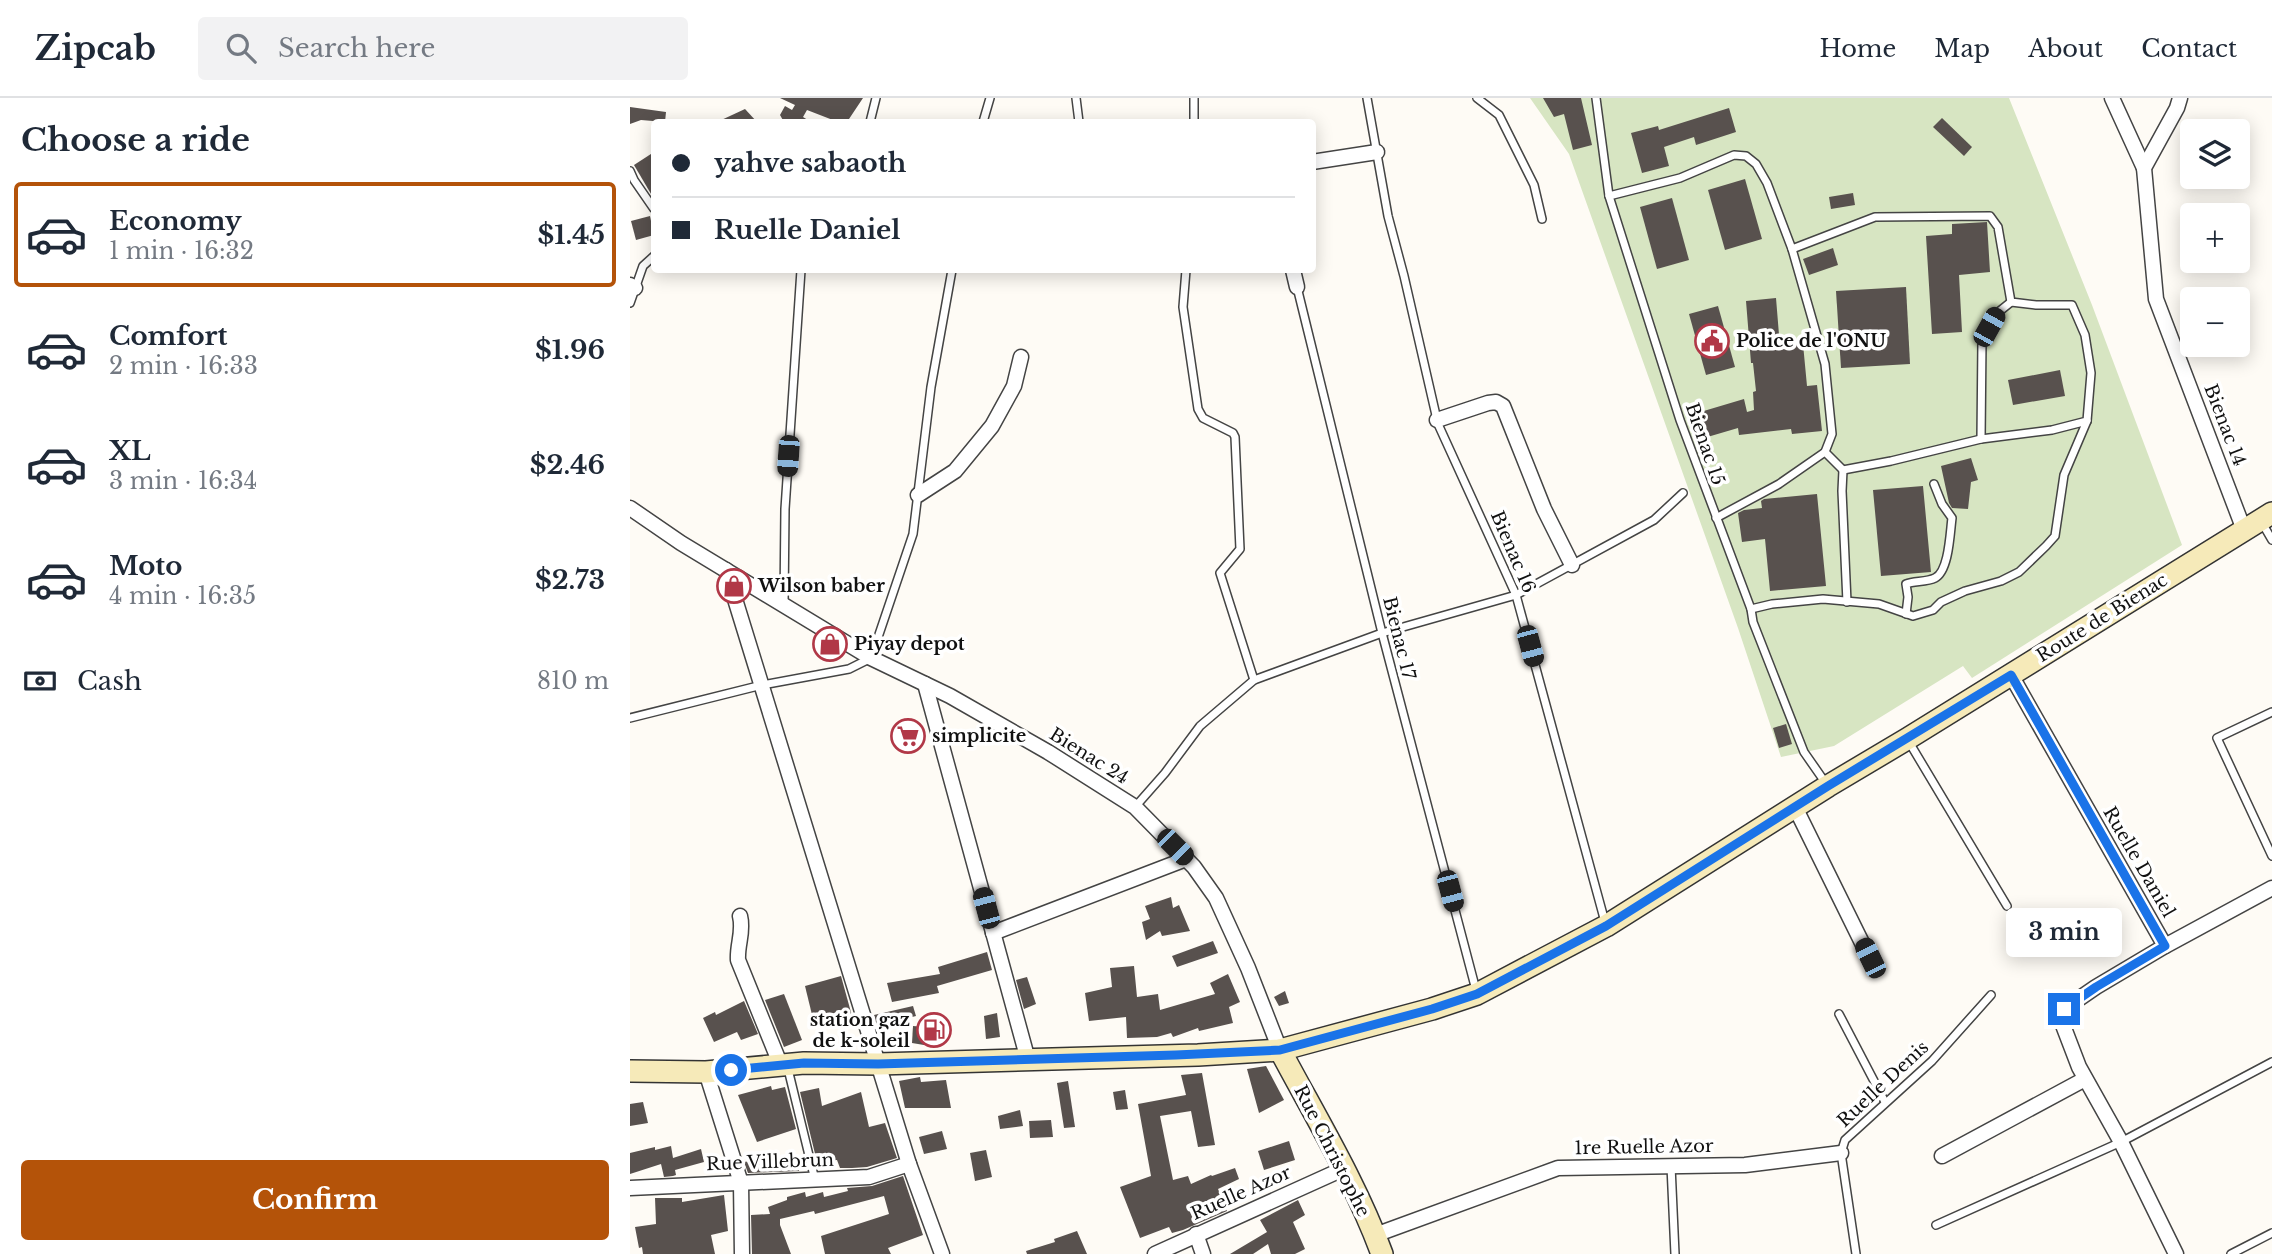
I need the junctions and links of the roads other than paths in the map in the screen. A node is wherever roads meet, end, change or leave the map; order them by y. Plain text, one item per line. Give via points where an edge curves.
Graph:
1 (876, 98) edge
2 (990, 98) edge
3 (1076, 98) edge
4 (1194, 98) edge
5 (1367, 98) edge
6 (1477, 98) edge
7 (1596, 98) edge
8 (2112, 98) edge
9 (2180, 98) edge
10 (871, 119) edge
11 (984, 119) edge
12 (1079, 119) edge
13 (1194, 119) edge
14 (1377, 152) junction
15 (1316, 161) edge
16 (2144, 168) junction
17 (630, 171) edge
18 (1609, 196) junction
19 (651, 205) edge
20 (1542, 219) dead end
21 (1792, 249) junction
22 (651, 259) edge
23 (802, 273) edge
24 (951, 273) edge
25 (1186, 273) edge
26 (1294, 273) edge
27 (633, 287) edge
28 (1297, 287) joint
29 (2011, 302) junction
30 (630, 303) edge
31 (1021, 357) dead end
32 (1437, 420) junction
33 (2087, 421) junction
34 (1981, 439) junction
35 (1825, 452) junction
36 (1843, 470) junction
37 (1934, 484) dead end
38 (1682, 493) dead end
39 (918, 495) junction
40 (630, 508) edge
41 (1716, 518) junction
42 (2259, 521) edge
43 (2272, 540) edge
44 (1572, 565) junction
45 (726, 570) junction
46 (1516, 595) junction
47 (1847, 602) junction
48 (783, 605) junction
49 (1751, 609) junction
50 (1906, 614) junction
51 (1382, 633) junction
52 (870, 658) junction
53 (2011, 675) junction
54 (1254, 680) junction
55 (925, 684) junction
56 (762, 685) junction
57 (2272, 712) edge
58 (630, 718) edge
59 (1908, 739) junction
60 (1828, 786) junction
61 (1135, 807) junction
62 (1796, 807) junction
63 (2272, 856) edge
64 (1186, 859) junction
65 (2272, 888) edge
66 (2007, 906) dead end
67 (740, 916) dead end
68 (1606, 926) junction
69 (993, 933) junction
70 (2165, 946) junction
71 (1870, 958) dead end
72 (1477, 994) junction
73 (1991, 995) dead end
74 (1839, 1014) dead end
75 (1280, 1050) junction
76 (1028, 1059) junction
77 (2272, 1062) edge
78 (878, 1064) junction
79 (784, 1065) junction
80 (630, 1071) edge
81 (706, 1072) junction
82 (2085, 1079) junction
83 (1885, 1102) junction
84 (2121, 1142) junction
85 (1841, 1153) junction
86 (1942, 1156) dead end
87 (909, 1164) junction
88 (1671, 1166) junction
89 (1343, 1169) junction
90 (815, 1180) junction
91 (741, 1183) junction
92 (630, 1188) edge
93 (1936, 1225) dead end
94 (2272, 1233) edge
95 (1196, 1234) junction
96 (1378, 1244) edge
97 (742, 1254) edge
98 (942, 1254) edge
99 (1155, 1254) edge
100 (1203, 1254) edge
101 (1675, 1254) edge
102 (1856, 1254) edge
103 (2176, 1254) edge
104 (2231, 1254) edge

1 - 10 lane
2 - 11 lane
3 - 12 lane
4 - 13 lane
5 - 14 lane, Bienac 16
6 - 20 lane via 1499,115 1534,185
7 - 18 lane, Bienac 15
8 - 16 street, Bienac 14
9 - 16 street
14 - 15 street
14 - 32 lane, Bienac 16
16 - 42 street, Bienac 14 via 2156,299
17 - 19 lane
18 - 21 lane via 1680,178 1734,155 1746,156 1767,183
18 - 41 lane, Bienac 15
21 - 29 lane via 1875,217 1990,216 1998,227
21 - 35 lane via 1825,365 1832,434
22 - 27 lane
23 - 48 lane
24 - 39 lane
25 - 54 lane via 1183,307 1198,409 1203,418 1235,437 1240,549 1220,573
26 - 28 street
27 - 30 lane
28 - 51 lane, Bienac 17
29 - 33 lane via 2072,305 2085,335 2091,373
29 - 34 lane via 1996,314 1982,340
31 - 39 street via 1014,386 992,426 955,471
32 - 44 street via 1488,403 1503,406
32 - 46 lane, Bienac 16
33 - 34 lane
33 - 50 lane via 2064,475 2056,530 2046,546 2019,572 2001,581 1941,602 1927,612
34 - 36 lane
35 - 36 lane
35 - 41 lane via 1779,484
36 - 47 lane
37 - 50 lane via 1951,518 1947,555 1934,579 1906,584
38 - 44 lane via 1654,520
39 - 52 lane via 913,534
40 - 45 street, Bienac 24
41 - 49 lane, Bienac 15
42 - 43 lane
42 - 53 main road, Route de Bienac
44 - 46 lane
45 - 48 street, Bienac 24
45 - 56 street
46 - 51 lane
46 - 68 lane, Bienac 16
47 - 49 lane via 1798,600
47 - 50 lane via 1879,604
48 - 52 street, Bienac 24
49 - 60 lane, Bienac 15 via 1804,752
51 - 54 lane
51 - 72 lane, Bienac 17
52 - 55 street, Bienac 24
52 - 56 lane via 849,669
53 - 59 main road, Route de Bienac
53 - 70 street, Ruelle Daniel
54 - 61 lane via 1200,726
55 - 61 street, Bienac 24
55 - 69 street
56 - 58 lane
56 - 78 street
57 - 63 lane via 2217,738
59 - 60 main road, Route de Bienac
59 - 66 lane
60 - 62 main road, Route de Bienac
61 - 64 street, Bienac 24
62 - 68 main road, Route de Bienac
62 - 71 street
64 - 69 street
64 - 75 street, Bienac 24 via 1216,898
65 - 70 street
67 - 79 street via 738,960
68 - 72 main road, Route de Bienac
69 - 76 street
70 - 82 street, Ruelle Daniel via 2064,1009 2064,1032
72 - 75 main road, Route de Bienac
73 - 83 lane, Ruelle Denis via 1932,1061
74 - 83 lane
75 - 76 main road, Route de Bienac
75 - 89 main road, Rue Christophe
76 - 78 main road, Route de Bienac
77 - 84 lane
78 - 79 main road, Route de Bienac
78 - 87 street
79 - 81 main road, Route de Bienac
79 - 90 lane
80 - 81 main road, Route de Bienac
81 - 91 street
82 - 84 street, Ruelle Daniel
82 - 86 street
83 - 85 lane, Ruelle Denis via 1845,1140
84 - 93 lane
84 - 103 street, Ruelle Daniel
85 - 88 street, 1re Ruelle Azor via 1745,1166
85 - 102 lane, Ruelle Denis
87 - 90 street, Rue Villebrun via 869,1177
87 - 98 street
88 - 96 street, 1re Ruelle Azor via 1558,1168
88 - 101 lane
89 - 95 street, Ruelle Azor
89 - 96 main road, Rue Christophe
90 - 91 street, Rue Villebrun
91 - 92 street, Rue Villebrun
91 - 97 street
94 - 104 lane
95 - 99 street, Ruelle Azor
95 - 100 street

